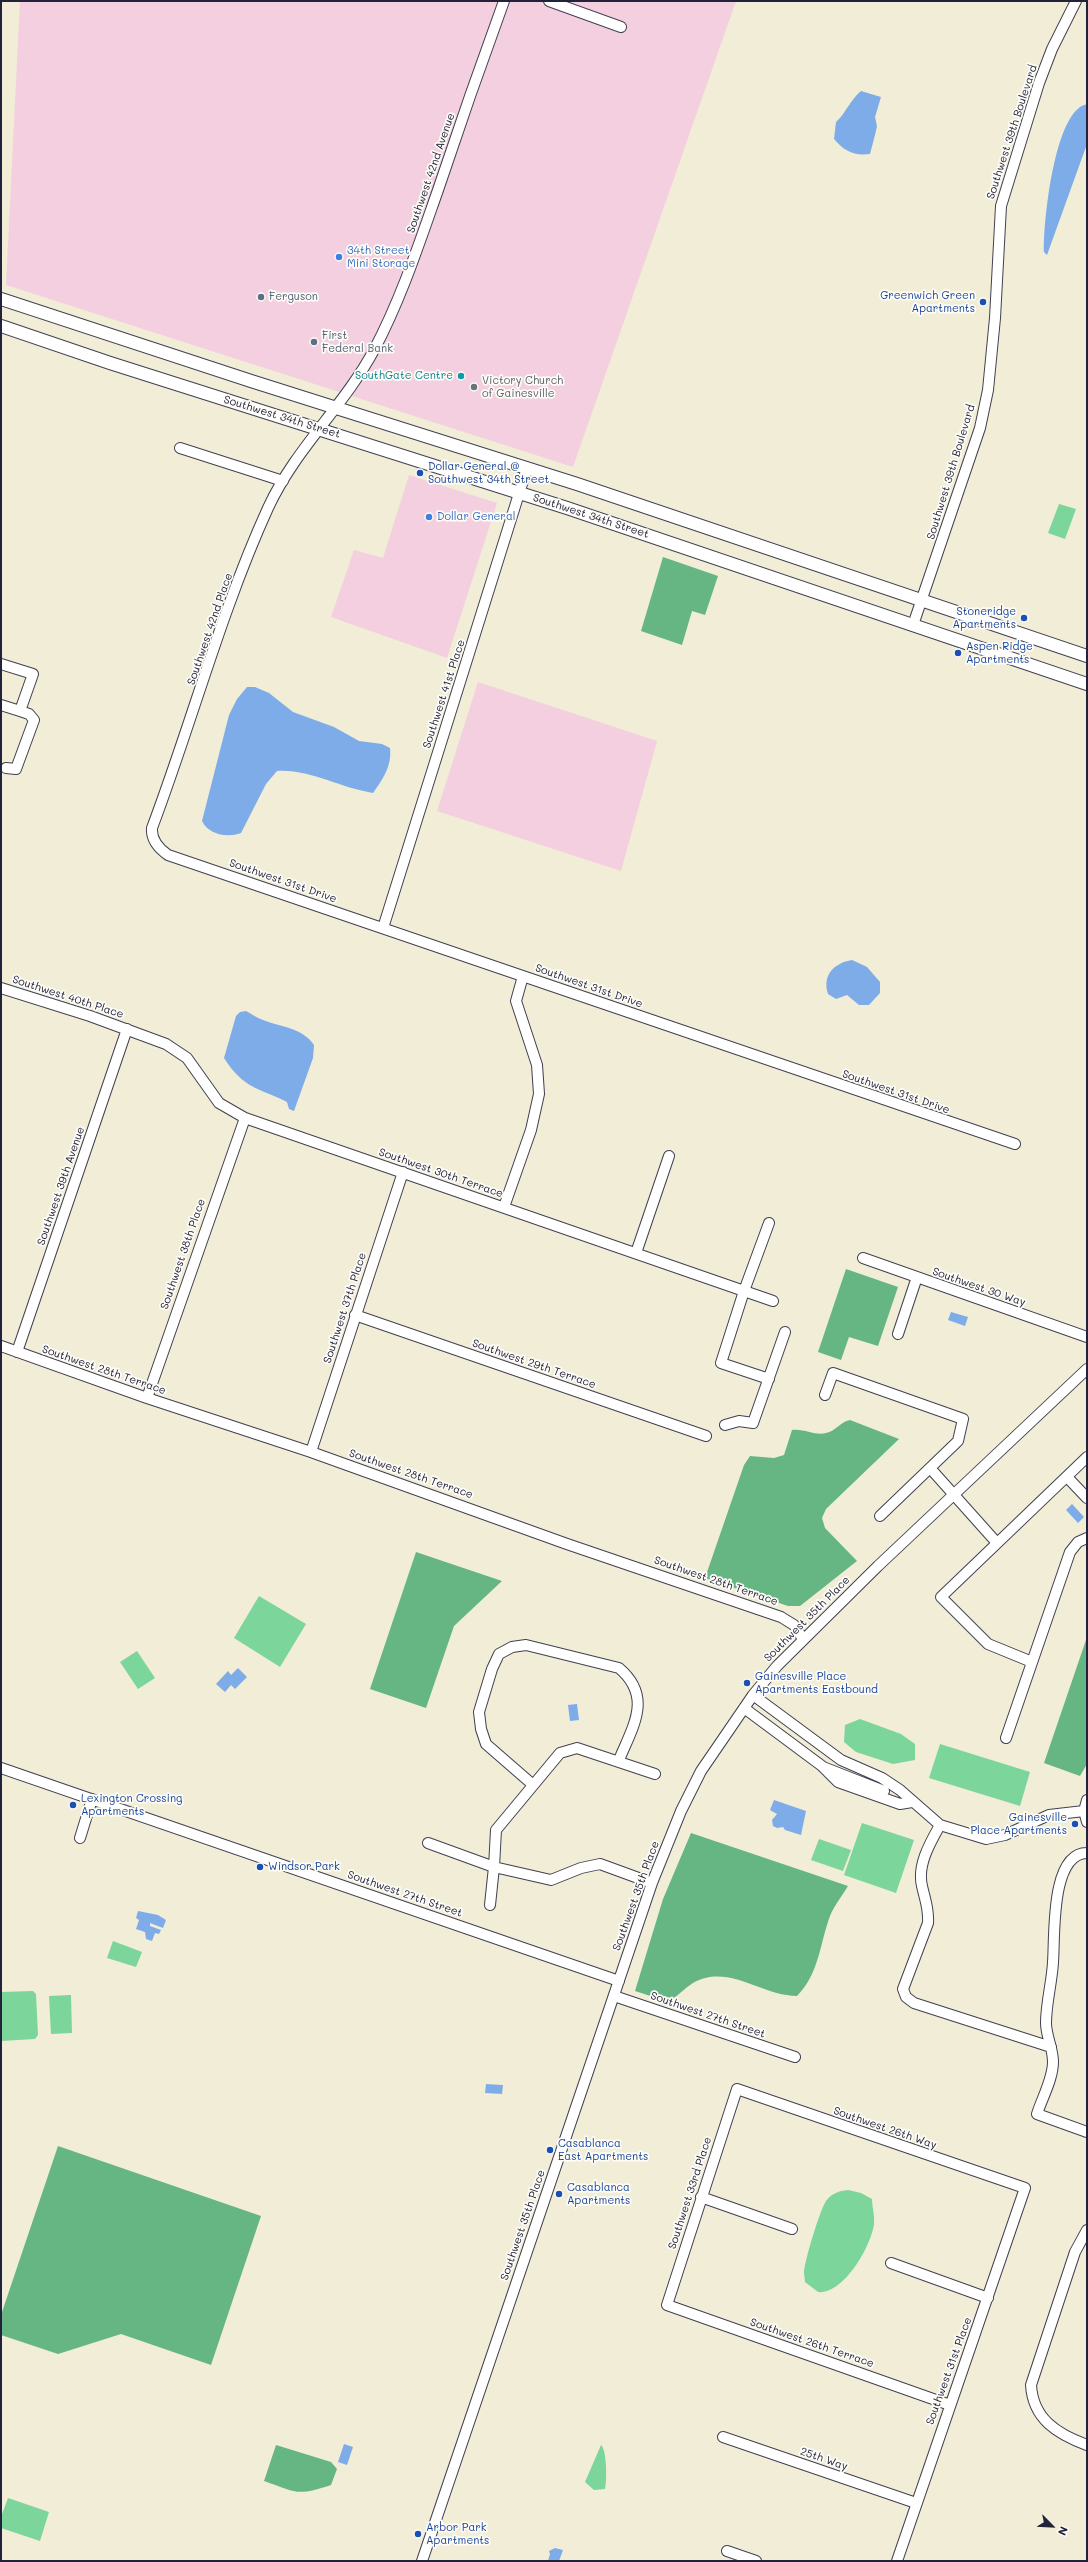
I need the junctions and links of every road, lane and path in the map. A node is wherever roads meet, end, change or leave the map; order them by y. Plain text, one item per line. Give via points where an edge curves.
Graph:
1 (504, 1) edge
2 (549, 1) edge
3 (1076, 1) edge
4 (621, 27) dead end
5 (1, 299) edge
6 (1, 326) edge
7 (336, 407) junction
8 (318, 428) junction
9 (180, 448) dead end
10 (527, 468) junction
11 (283, 482) junction
12 (519, 493) junction
13 (922, 600) junction
14 (913, 624) junction
15 (1087, 656) edge
16 (1, 664) edge
17 (1087, 684) edge
18 (1, 704) edge
19 (20, 711) junction
20 (6, 768) dead end
21 (158, 847) joint
22 (383, 928) junction
23 (523, 976) junction
24 (1, 988) edge
25 (127, 1029) junction
26 (245, 1118) junction
27 (1015, 1144) dead end
28 (669, 1156) dead end
29 (403, 1172) junction
30 (504, 1207) junction
31 (769, 1224) dead end
32 (636, 1253) junction
33 (863, 1258) dead end
34 (917, 1278) junction
35 (744, 1291) junction
36 (773, 1301) dead end
37 (355, 1315) junction
38 (785, 1332) dead end
39 (898, 1334) dead end
40 (1087, 1337) edge
41 (1, 1346) edge
42 (17, 1352) junction
43 (1087, 1369) edge
44 (769, 1379) junction
45 (825, 1395) dead end
46 (147, 1398) junction
47 (725, 1425) dead end
48 (706, 1436) dead end
49 (311, 1452) junction
50 (1087, 1457) edge
51 (930, 1468) junction
52 (1067, 1477) junction
53 (954, 1494) junction
54 (1087, 1498) edge
55 (880, 1516) dead end
56 (1087, 1538) edge
57 (997, 1543) junction
58 (803, 1639) junction
59 (1032, 1662) junction
60 (753, 1695) junction
61 (744, 1708) junction
62 (1006, 1738) dead end
63 (619, 1760) junction
64 (822, 1766) junction
65 (1, 1768) edge
66 (862, 1769) junction
67 (655, 1774) dead end
68 (856, 1780) junction
69 (532, 1784) junction
70 (92, 1800) junction
71 (1087, 1800) edge
72 (912, 1802) junction
73 (1084, 1811) junction
74 (1087, 1822) edge
75 (940, 1825) junction
76 (80, 1838) dead end
77 (428, 1843) dead end
78 (1087, 1853) edge
79 (494, 1867) junction
80 (652, 1883) junction
81 (490, 1905) dead end
82 (619, 1981) junction
83 (614, 1996) junction
84 (1051, 2047) junction
85 (795, 2057) dead end
86 (737, 2090) joint
87 (1087, 2132) edge
88 (1025, 2188) joint
89 (701, 2197) junction
90 (792, 2229) dead end
91 (1087, 2230) edge
92 (890, 2263) dead end
93 (988, 2298) junction
94 (667, 2305) joint
95 (950, 2405) junction
96 (723, 2437) dead end
97 (1087, 2445) edge
98 (916, 2503) junction
99 (727, 2551) dead end
100 (422, 2561) edge
101 (756, 2561) edge
102 (897, 2561) edge

1 - 7 street, Southwest 42nd Avenue via 403,288 374,350
2 - 4 street
3 - 13 street, Southwest 39th Boulevard via 1052,48 1039,83 1001,206 988,390 978,435
5 - 7 main road
6 - 8 main road, Southwest 34th Street
7 - 8 street, Southwest 42nd Avenue
7 - 10 main road
8 - 11 street, Southwest 42nd Place via 305,444
8 - 12 main road, Southwest 34th Street
9 - 11 street
10 - 12 street, Southwest 41st Place
10 - 13 main road
11 - 21 street, Southwest 42nd Place via 251,547 152,828
12 - 14 main road, Southwest 34th Street
12 - 22 street, Southwest 41st Place
13 - 14 street, Southwest 39th Boulevard
13 - 15 main road
14 - 17 main road, Southwest 34th Street
16 - 19 street via 33,674
18 - 19 street
19 - 20 street via 30,714 34,720 16,769
21 - 22 street, Southwest 31st Drive via 168,855
22 - 23 street, Southwest 31st Drive
23 - 27 street, Southwest 31st Drive
23 - 30 street via 516,1001 537,1064 539,1094 531,1130
24 - 25 street, Southwest 40th Place
25 - 26 street, Southwest 30th Terrace via 166,1044 187,1058 219,1103
25 - 42 street, Southwest 39th Avenue
26 - 29 street, Southwest 30th Terrace
26 - 46 street, Southwest 38th Place
28 - 32 street
29 - 30 street, Southwest 30th Terrace
29 - 37 street, Southwest 37th Place
30 - 32 street, Southwest 30th Terrace
31 - 35 street
32 - 35 street, Southwest 30th Terrace
33 - 34 street, Southwest 30 Way
34 - 39 street
34 - 40 street, Southwest 30 Way
35 - 36 street, Southwest 30th Terrace
35 - 44 street via 722,1363
37 - 48 street, Southwest 29th Terrace
37 - 49 street, Southwest 37th Place
38 - 44 street
41 - 42 street, Southwest 28th Terrace
42 - 46 street, Southwest 28th Terrace
43 - 53 street, Southwest 35th Place
44 - 47 street via 753,1423 739,1421
45 - 51 street via 833,1373 963,1420 958,1441
46 - 49 street, Southwest 28th Terrace
49 - 58 street, Southwest 28th Terrace via 567,1544 781,1617 794,1625
50 - 52 street
51 - 53 street
51 - 55 street
52 - 54 street
52 - 57 street
53 - 57 street
53 - 58 street, Southwest 35th Place
56 - 59 street via 1078,1542 1070,1552
57 - 59 street via 941,1597 988,1644
58 - 60 street, Southwest 35th Place
59 - 62 street
60 - 61 street, Southwest 35th Place
60 - 66 street via 841,1760
61 - 64 street
61 - 80 street, Southwest 35th Place via 701,1771 681,1811
63 - 67 street
63 - 69 street via 577,1748 560,1753
63 - 69 street via 637,1717 637,1691 630,1678 619,1668 526,1645 512,1647 499,1654 492,1669 479,1712 481,1729 486,1744
64 - 68 street
64 - 72 street via 838,1782 900,1804
65 - 70 street, Southwest 27th Street
66 - 68 street
66 - 72 street via 900,1790
68 - 72 street
69 - 79 street via 496,1830
70 - 76 street
70 - 82 street, Southwest 27th Street
71 - 73 street
72 - 75 street
73 - 74 street
73 - 75 street via 1049,1815 1005,1835 986,1839
75 - 84 street via 921,1868 922,1886 929,1912 928,1923 903,1989 906,1997 914,2003
77 - 79 street
78 - 84 street via 1082,1853 1072,1860 1055,1900 1053,1961 1046,2022
79 - 80 street via 551,1880 581,1868 600,1864
79 - 81 street
80 - 82 street, Southwest 35th Place
82 - 83 street, Southwest 35th Place
83 - 85 street, Southwest 27th Street
83 - 100 street, Southwest 35th Place
84 - 87 street via 1051,2073 1037,2114
86 - 88 street, Southwest 26th Way
86 - 89 street, Southwest 33rd Place
88 - 93 street, Southwest 31st Place
89 - 90 street
89 - 94 street, Southwest 33rd Place
91 - 97 street via 1075,2252 1031,2385 1032,2399 1051,2428
92 - 93 street
93 - 95 street, Southwest 31st Place
94 - 95 street, Southwest 26th Terrace
95 - 98 street, Southwest 31st Place
96 - 98 street, 25th Way
98 - 102 street, Southwest 31st Place
99 - 101 street

